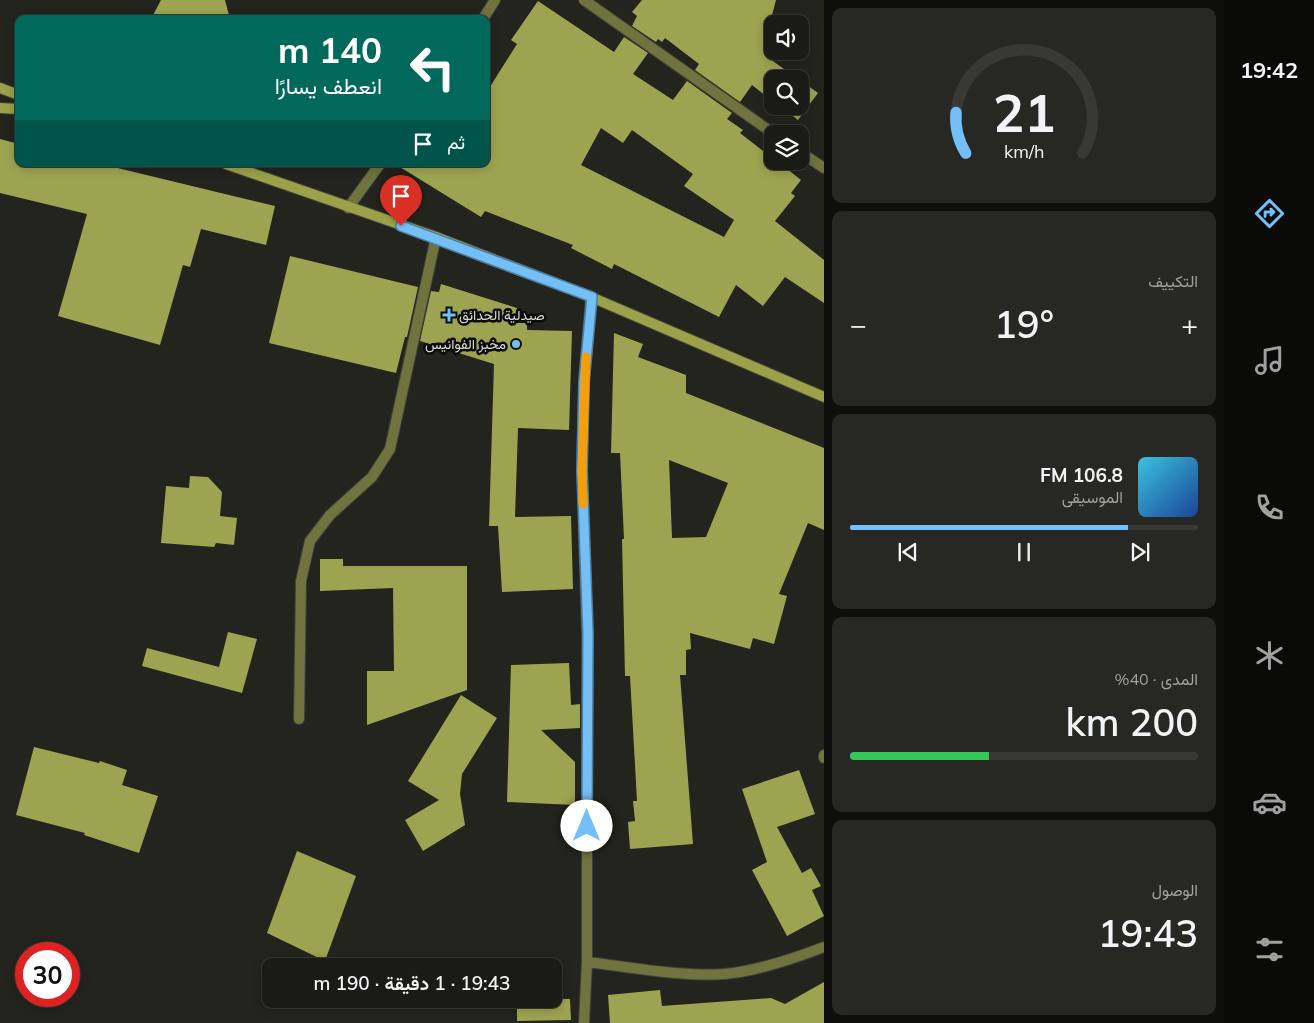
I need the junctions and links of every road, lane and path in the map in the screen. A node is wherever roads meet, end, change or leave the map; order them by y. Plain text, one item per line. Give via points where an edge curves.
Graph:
1 (495, 0) edge
2 (584, 0) edge
3 (486, 15) edge
4 (0, 88) edge
5 (15, 94) edge
6 (0, 108) edge
7 (15, 108) edge
8 (764, 127) edge
9 (809, 158) edge
10 (234, 167) edge
11 (378, 167) edge
12 (824, 168) edge
13 (348, 208) junction
14 (436, 237) junction
15 (592, 297) junction
16 (824, 396) edge
17 (299, 719) dead end
18 (824, 947) edge
19 (587, 962) junction
20 (584, 1023) edge

1 - 3 street
2 - 8 street
4 - 5 main road
6 - 7 main road
9 - 12 street
10 - 13 main road
11 - 13 street
13 - 14 main road
14 - 15 main road
14 - 17 street via 390,448 372,477 330,515 310,541 301,581
15 - 16 main road
15 - 19 street via 584,382 582,470 588,633
18 - 19 street via 777,964 724,974 658,971
19 - 20 street

